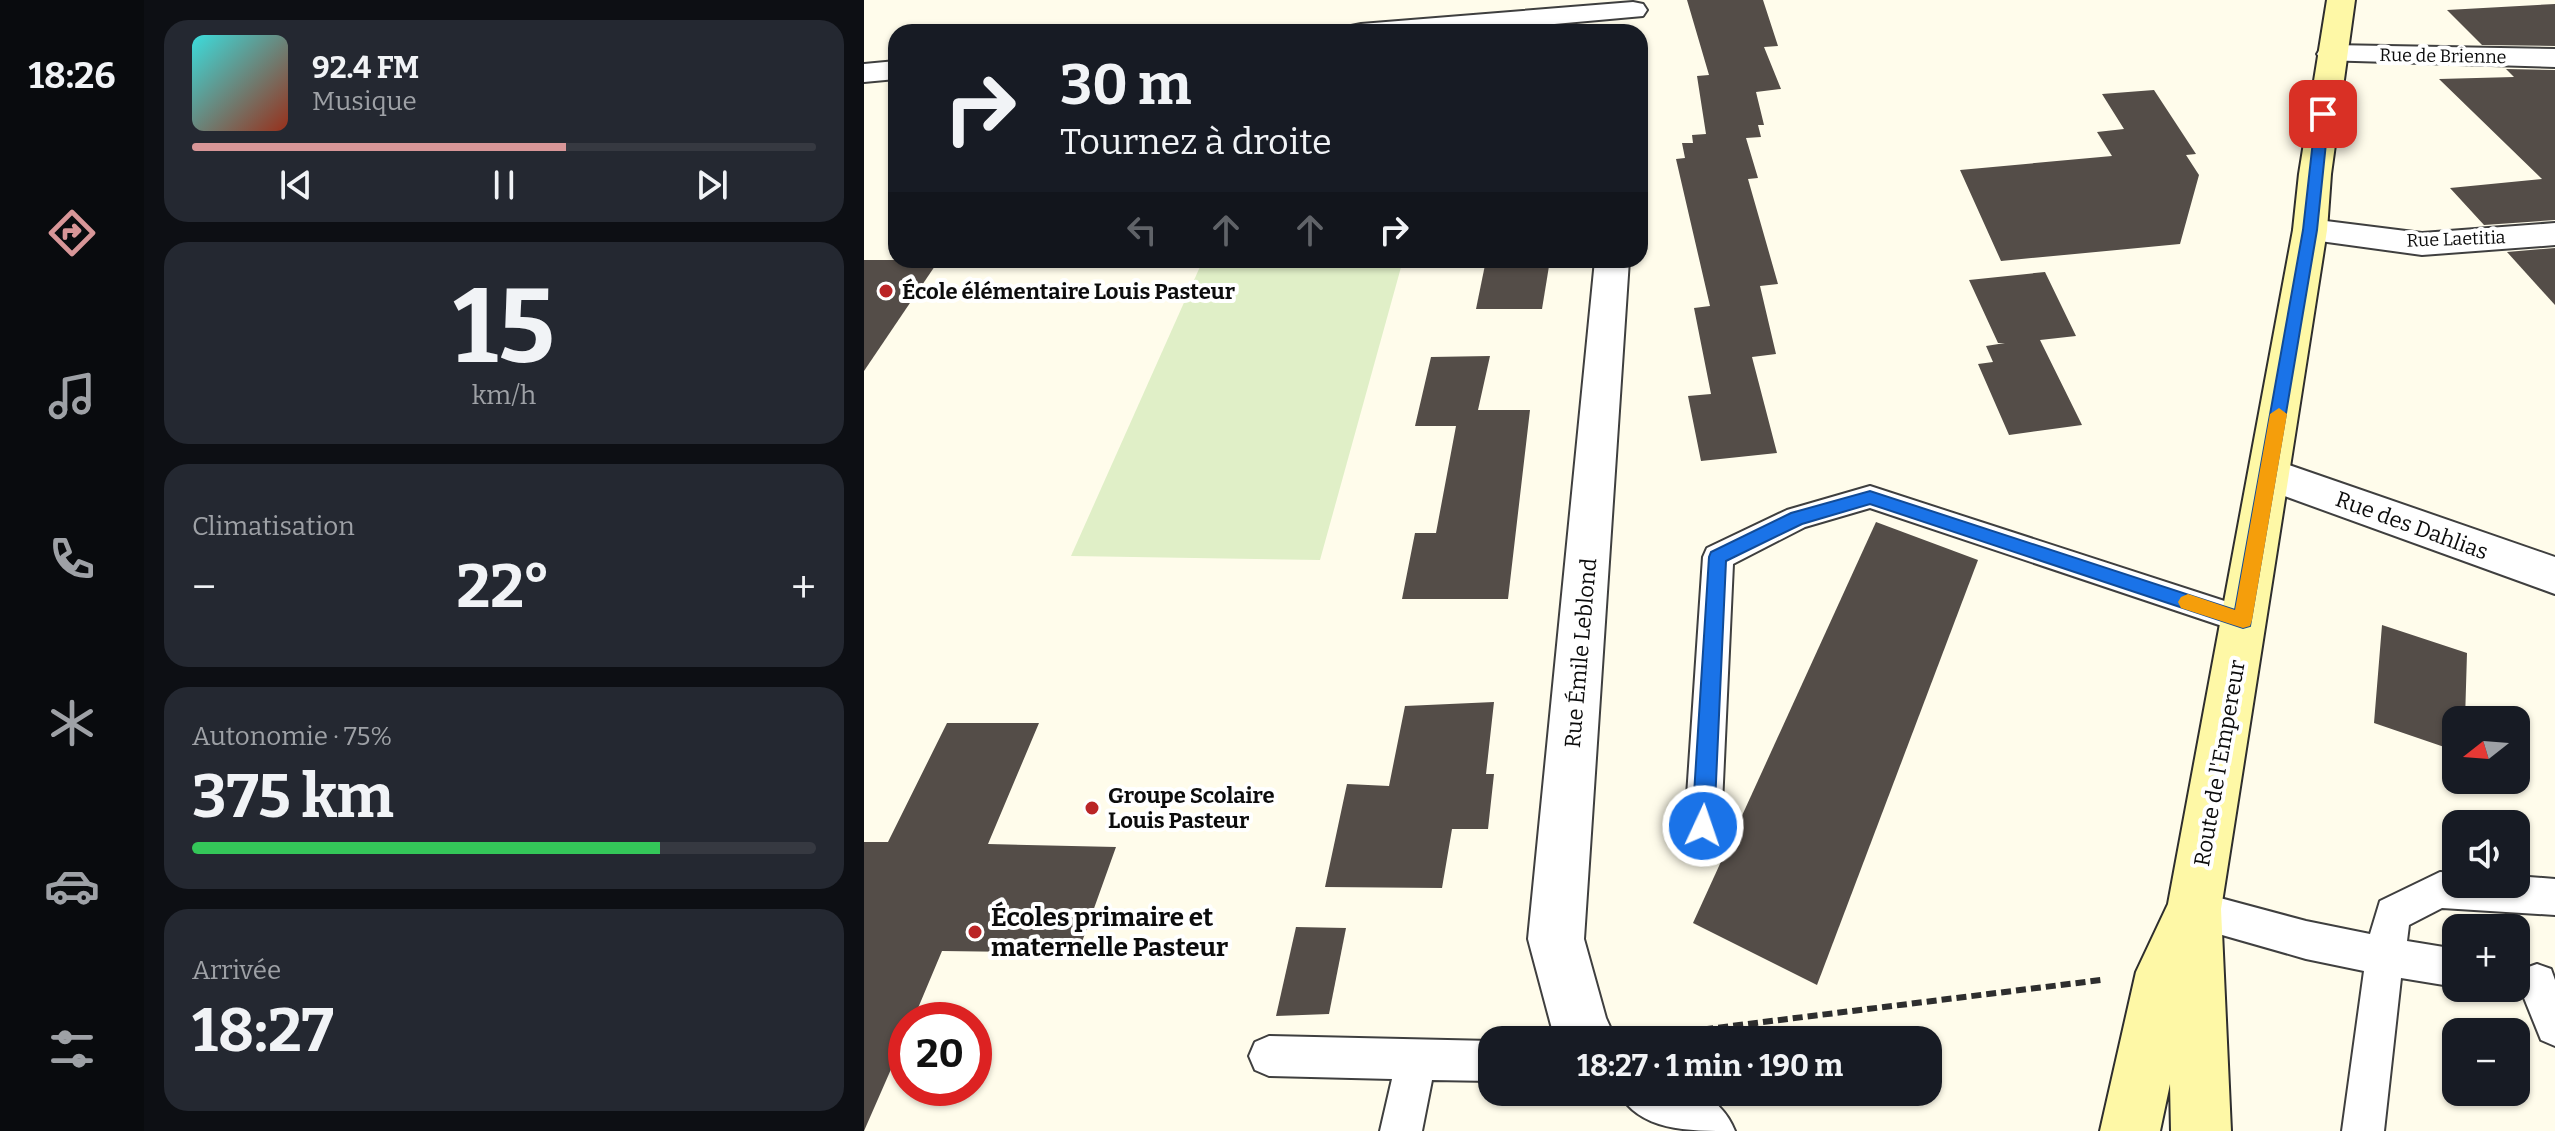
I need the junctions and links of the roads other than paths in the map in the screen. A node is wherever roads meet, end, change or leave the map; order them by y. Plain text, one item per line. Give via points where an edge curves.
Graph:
1 (2341, 0) edge
2 (1633, 14) edge
3 (1482, 24) edge
4 (2331, 54) junction
5 (2555, 58) edge
6 (888, 71) edge
7 (864, 73) edge
8 (2310, 230) junction
9 (2555, 234) edge
10 (1611, 268) edge
11 (2269, 474) junction
12 (2555, 576) edge
13 (2243, 620) junction
14 (1703, 826) dead end
15 (2555, 897) edge
16 (2194, 909) junction
17 (2385, 956) junction
18 (2442, 966) edge
19 (2536, 982) edge
20 (1577, 1026) edge
21 (2555, 1026) edge
22 (1269, 1056) dead end
23 (1416, 1060) junction
24 (1478, 1061) edge
25 (1668, 1106) edge
26 (1401, 1131) edge
27 (1705, 1131) edge
28 (2130, 1131) edge
29 (2201, 1131) edge
30 (2363, 1131) edge

1 - 4 main road, Route de l'Empereur
2 - 3 street
4 - 5 street, Rue de Brienne
4 - 8 main road, Route de l'Empereur
6 - 7 street
8 - 9 street, Rue Laetitia via 2422,244
8 - 11 main road, Route de l'Empereur
10 - 20 street, Rue Émile Leblond via 1556,939
11 - 12 street, Rue des Dahlias
11 - 13 main road, Route de l'Empereur
13 - 14 lane via 1870,497 1797,518 1718,557
13 - 16 main road, Route de l'Empereur
15 - 17 lane via 2440,890 2393,914
16 - 17 lane
16 - 28 main road, Route de l'Empereur via 2164,972
16 - 29 main road, Route de l'Empereur
17 - 18 lane
17 - 30 lane
19 - 21 lane
22 - 23 lane
23 - 24 lane
23 - 26 lane
25 - 27 street

